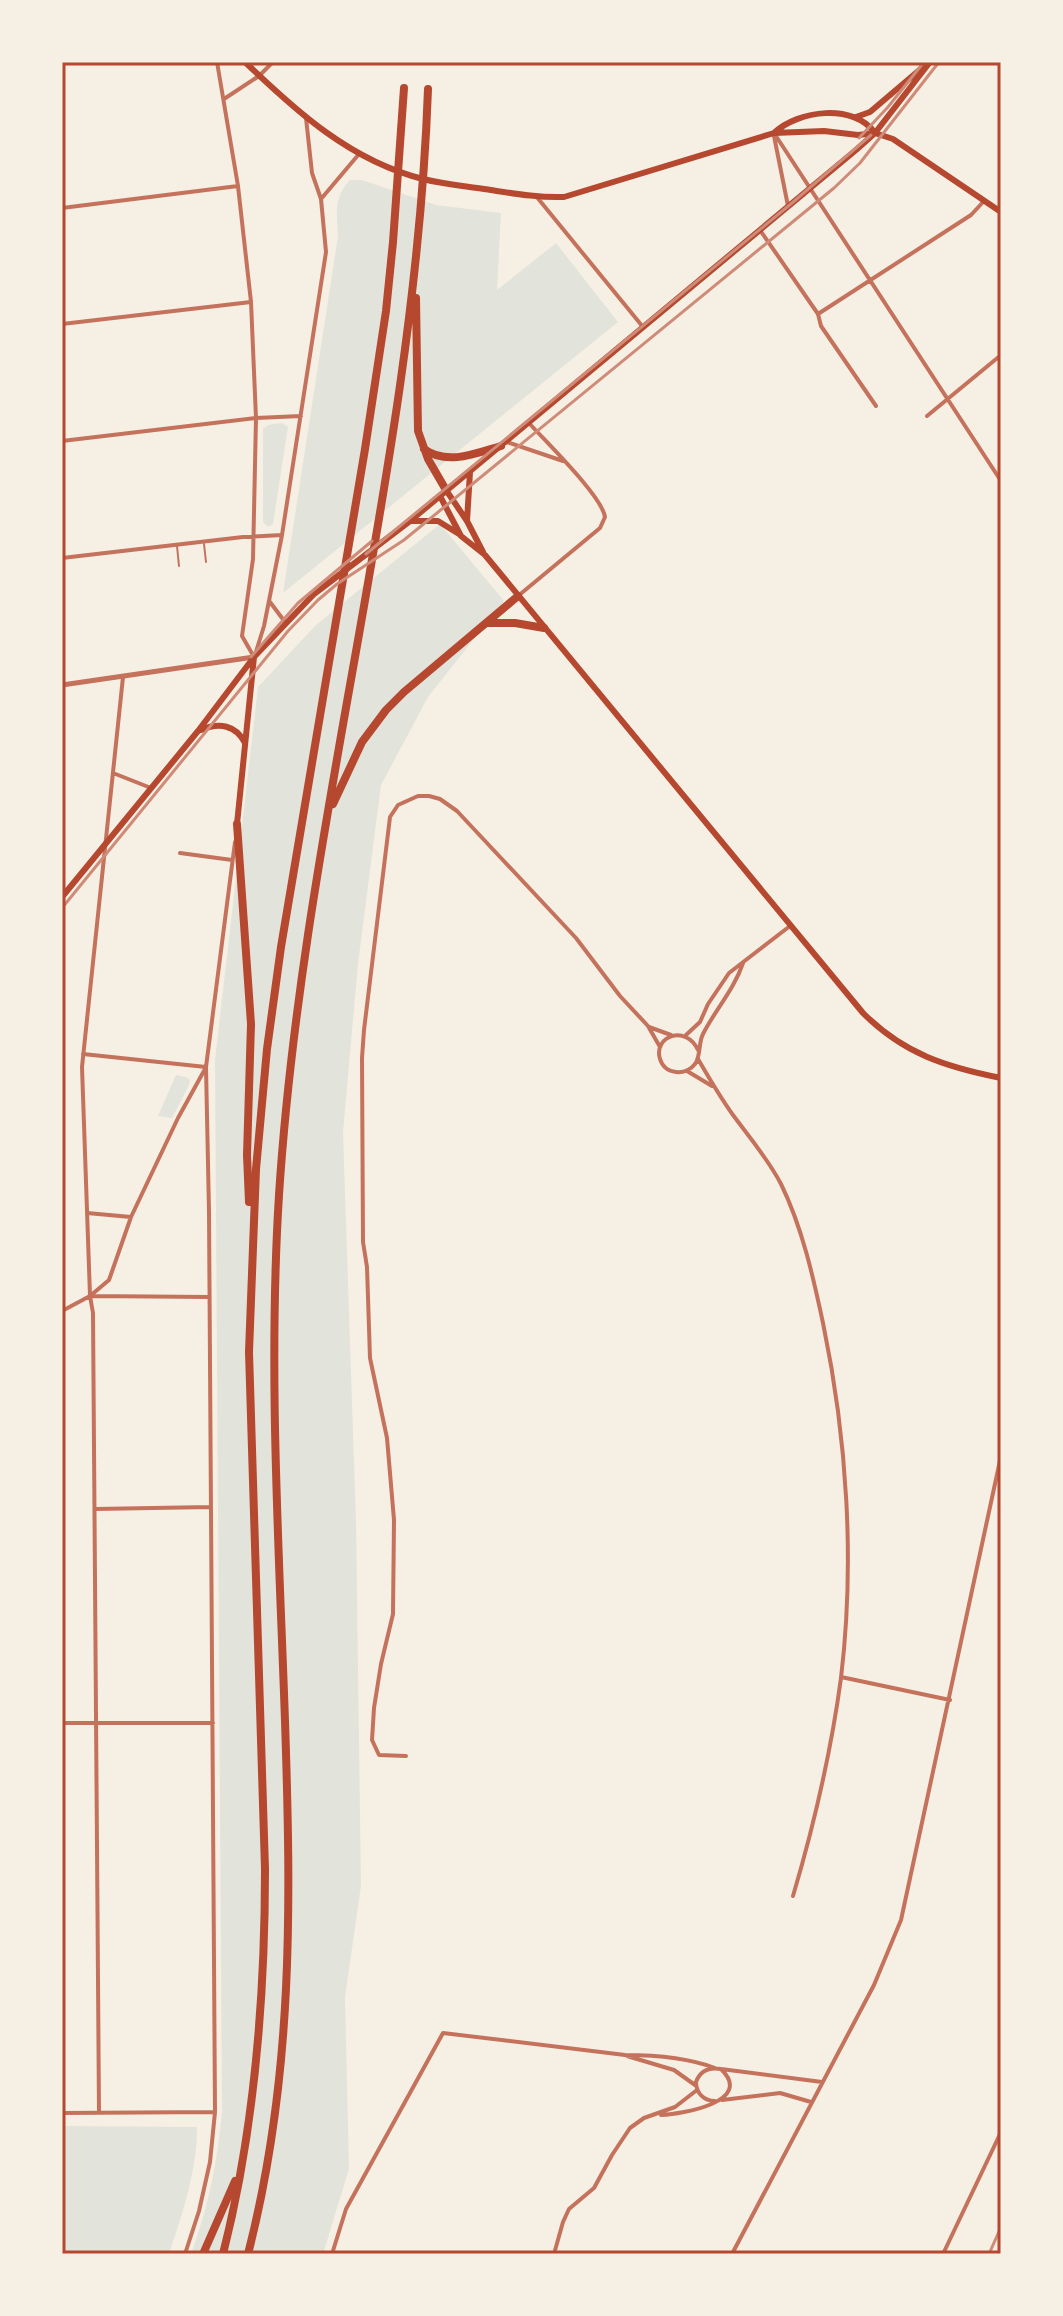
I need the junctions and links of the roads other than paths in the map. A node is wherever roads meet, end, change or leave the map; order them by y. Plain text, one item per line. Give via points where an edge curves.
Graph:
1 (217, 62) edge
2 (245, 62) edge
3 (273, 62) edge
4 (929, 62) edge
5 (259, 76) junction
6 (404, 88) dead end
7 (428, 89) dead end
8 (224, 100) junction
9 (856, 117) junction
10 (306, 118) junction
11 (774, 133) junction
12 (875, 133) junction
13 (359, 154) junction
14 (238, 186) junction
15 (809, 188) junction
16 (536, 196) junction
17 (321, 199) junction
18 (985, 201) junction
19 (788, 206) junction
20 (62, 208) edge
21 (1001, 212) edge
22 (760, 230) junction
23 (415, 275) junction
24 (871, 280) junction
25 (251, 302) junction
26 (818, 314) junction
27 (62, 324) edge
28 (643, 327) junction
29 (1001, 355) edge
30 (948, 399) junction
31 (876, 406) dead end
32 (301, 416) junction
33 (927, 416) dead end
34 (256, 418) junction
35 (529, 423) junction
36 (62, 441) edge
37 (504, 444) junction
38 (424, 448) junction
39 (565, 461) junction
40 (470, 471) junction
41 (1001, 481) edge
42 (443, 493) junction
43 (410, 521) junction
44 (467, 521) junction
45 (282, 535) junction
46 (254, 536) junction
47 (461, 536) junction
48 (204, 542) junction
49 (177, 545) junction
50 (485, 555) junction
51 (62, 558) edge
52 (206, 562) dead end
53 (179, 566) dead end
54 (518, 596) junction
55 (269, 600) junction
56 (285, 622) junction
57 (488, 623) junction
58 (544, 628) junction
59 (254, 657) junction
60 (123, 677) junction
61 (62, 685) edge
62 (198, 731) junction
63 (246, 745) junction
64 (113, 773) junction
65 (151, 788) junction
66 (329, 811) junction
67 (237, 824) junction
68 (107, 842) junction
69 (180, 853) dead end
70 (232, 860) junction
71 (62, 897) edge
72 (790, 926) junction
73 (743, 963) junction
74 (648, 1026) junction
75 (673, 1035) junction
76 (686, 1035) junction
77 (660, 1047) junction
78 (698, 1050) junction
79 (83, 1054) junction
80 (698, 1059) junction
81 (206, 1067) junction
82 (687, 1071) junction
83 (1001, 1078) edge
84 (713, 1087) junction
85 (87, 1213) junction
86 (131, 1217) junction
87 (252, 1245) junction
88 (90, 1296) junction
89 (209, 1297) junction
90 (62, 1311) edge
91 (1001, 1456) edge
92 (211, 1507) junction
93 (95, 1509) junction
94 (841, 1677) junction
95 (950, 1700) junction
96 (96, 1722) junction
97 (62, 1723) edge
98 (213, 1723) junction
99 (406, 1756) dead end
100 (793, 1896) dead end
101 (625, 2055) junction
102 (718, 2068) junction
103 (822, 2082) junction
104 (697, 2088) junction
105 (718, 2100) junction
106 (812, 2102) junction
107 (215, 2112) junction
108 (62, 2113) edge
109 (99, 2113) junction
110 (656, 2115) junction
111 (1001, 2132) edge
112 (243, 2162) junction
113 (185, 2254) edge
114 (203, 2254) edge
115 (223, 2254) edge
116 (248, 2254) edge
117 (332, 2254) edge
118 (554, 2254) edge
119 (732, 2254) edge
120 (943, 2254) edge

1 - 8 street
2 - 5 main road
3 - 5 street
4 - 9 main road via 870,112
4 - 12 main road
5 - 8 street
5 - 10 main road
6 - 87 highway via 387,299 267,1049
7 - 23 highway
8 - 14 street
9 - 11 main road via 815,114 784,123
9 - 12 main road
10 - 13 main road
10 - 17 street via 312,173
11 - 12 main road
11 - 15 street
11 - 16 main road via 564,197
11 - 19 street
12 - 15 main road
12 - 18 main road via 893,139
13 - 16 main road via 408,175
13 - 17 street
14 - 20 street
14 - 25 street
15 - 19 main road
15 - 24 street
16 - 28 street
17 - 32 street via 326,252
18 - 21 main road
18 - 24 street
19 - 22 main road
22 - 26 street
22 - 28 main road
23 - 38 highway via 417,424
23 - 66 highway
24 - 26 street
24 - 30 street
25 - 27 street
25 - 34 street
26 - 31 street
28 - 35 main road
29 - 30 street
30 - 33 street
30 - 41 street
32 - 34 street
32 - 45 street
34 - 36 street
34 - 46 street
35 - 37 main road
35 - 39 street
37 - 38 highway via 449,457
37 - 39 street
37 - 40 main road
38 - 42 highway
39 - 54 street via 605,517 600,528
40 - 42 main road
40 - 44 main road
42 - 43 main road
42 - 44 main road
42 - 47 main road
43 - 47 main road via 438,521
43 - 56 main road
44 - 50 main road
45 - 46 street
45 - 55 street
46 - 48 street
46 - 59 street via 242,636
47 - 50 main road
48 - 49 street
48 - 52 lane
49 - 51 street
49 - 53 lane
50 - 54 main road
54 - 57 highway
54 - 58 main road
55 - 56 street
55 - 59 street
56 - 59 main road
57 - 58 highway
57 - 66 highway via 374,723
58 - 72 main road
59 - 60 street
59 - 62 main road
59 - 63 main road
60 - 61 street
60 - 64 street
62 - 63 main road via 211,725 234,728
62 - 65 main road
63 - 67 main road
64 - 65 street
64 - 68 street
65 - 68 main road
66 - 116 highway via 292,1051 278,1212 274,1413 289,1956 275,2119
67 - 70 street
67 - 87 highway via 251,1024 247,1155
68 - 71 main road
68 - 79 street
69 - 70 street
70 - 81 street
72 - 73 street
72 - 83 main road via 887,1036 940,1063
73 - 76 street via 729,973 700,1022
73 - 78 street
74 - 75 street
74 - 77 street
74 - 99 street via 576,938 458,812 429,796 398,805 390,817 383,863 364,1030 363,1242 370,1358 387,1438 394,1520 393,1614 372,1740 379,1755
75 - 76 street
75 - 77 street
76 - 78 street
77 - 82 street via 665,1068
78 - 80 street
79 - 81 street
79 - 85 street
80 - 82 street
80 - 84 street
81 - 86 street
81 - 89 street
82 - 84 street
84 - 94 street via 782,1186 817,1292 836,1397 846,1504
85 - 86 street
85 - 88 street
86 - 88 street via 109,1280
87 - 112 highway via 249,1367 265,1905 256,2068
88 - 89 street
88 - 90 street
88 - 93 street
89 - 92 street
91 - 95 street
92 - 93 street
92 - 98 street
93 - 96 street
94 - 95 street
94 - 100 street via 821,1789
95 - 103 street via 901,1920 874,1985
96 - 97 street
96 - 98 street
96 - 109 street
98 - 107 street
101 - 102 street via 697,2061
101 - 104 street via 674,2070
101 - 117 street via 441,2034 346,2209
102 - 103 street
102 - 104 street via 700,2074
102 - 105 street via 729,2078 729,2087
103 - 106 street
104 - 105 street via 707,2100
104 - 110 street
105 - 106 street via 780,2093
105 - 110 street via 696,2111
106 - 119 street
107 - 109 street
107 - 113 street via 210,2162
108 - 109 street
110 - 118 street via 630,2128 594,2188 569,2209
111 - 120 street
112 - 114 highway
112 - 115 highway

